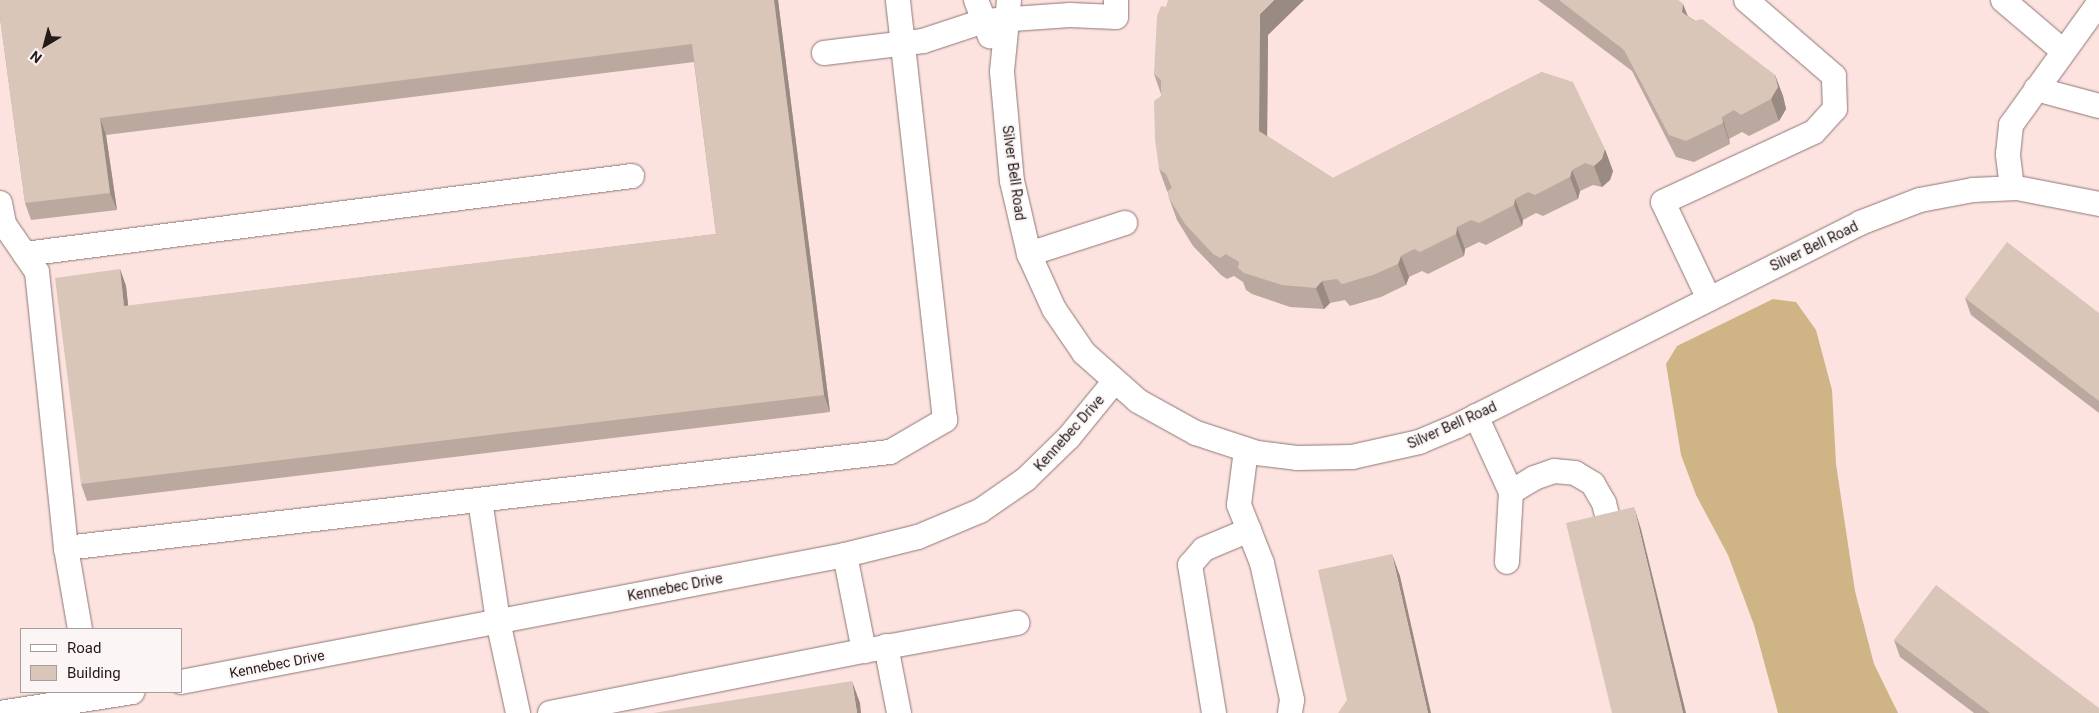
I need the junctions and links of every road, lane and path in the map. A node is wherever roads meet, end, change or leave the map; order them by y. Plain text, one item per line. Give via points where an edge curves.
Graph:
1 (898, 0) edge
2 (1116, 0) edge
3 (1746, 0) edge
4 (2003, 0) edge
5 (2099, 3) edge
6 (994, 10) edge
7 (903, 43) junction
8 (2064, 51) junction
9 (824, 53) dead end
10 (2036, 89) junction
11 (2099, 106) edge
12 (632, 176) dead end
13 (2012, 188) junction
14 (0, 203) edge
15 (2099, 204) edge
16 (1125, 223) dead end
17 (25, 254) junction
18 (1029, 254) junction
19 (1709, 299) junction
20 (1114, 382) junction
21 (1476, 416) junction
22 (1246, 450) junction
23 (1511, 492) junction
24 (480, 500) junction
25 (1249, 530) junction
26 (1612, 536) edge
27 (66, 548) junction
28 (845, 555) junction
29 (1507, 562) dead end
30 (498, 621) junction
31 (1017, 623) dead end
32 (80, 628) edge
33 (875, 648) junction
34 (182, 682) edge
35 (128, 693) edge
36 (96, 701) edge
37 (0, 713) edge
38 (518, 713) edge
39 (550, 713) edge
40 (899, 713) edge
41 (1214, 713) edge
42 (1290, 713) edge

1 - 7 street
2 - 6 street via 1116,17
3 - 19 street via 1834,76 1835,109 1814,132 1663,202
4 - 8 street
5 - 8 street
6 - 7 street via 923,41
6 - 18 street, Silver Bell Road via 1012,181
7 - 9 street
7 - 24 street via 945,420 890,452
8 - 10 street
10 - 11 street
10 - 13 street via 2011,124 2008,154
12 - 17 street
13 - 15 street, Silver Bell Road
13 - 19 street, Silver Bell Road via 1956,192 1899,207
14 - 17 street via 4,224
16 - 18 street
17 - 27 street via 37,272
18 - 20 street, Silver Bell Road via 1064,326 1084,353
19 - 21 street, Silver Bell Road
20 - 22 street, Silver Bell Road via 1176,423
20 - 28 street, Kennebec Drive via 1045,463 993,503 936,531
21 - 22 street, Silver Bell Road via 1419,442 1368,455 1297,458
21 - 23 street
22 - 25 street via 1238,497
23 - 26 street via 1554,471 1575,473 1593,484 1604,503
23 - 29 street
24 - 27 street
24 - 30 street
25 - 41 street via 1204,549 1190,565
25 - 42 street via 1262,563 1292,700
27 - 32 street
28 - 30 street, Kennebec Drive
28 - 33 street
30 - 34 street, Kennebec Drive
30 - 38 street
31 - 33 street
33 - 39 street
33 - 40 street
35 - 36 street
36 - 37 street

